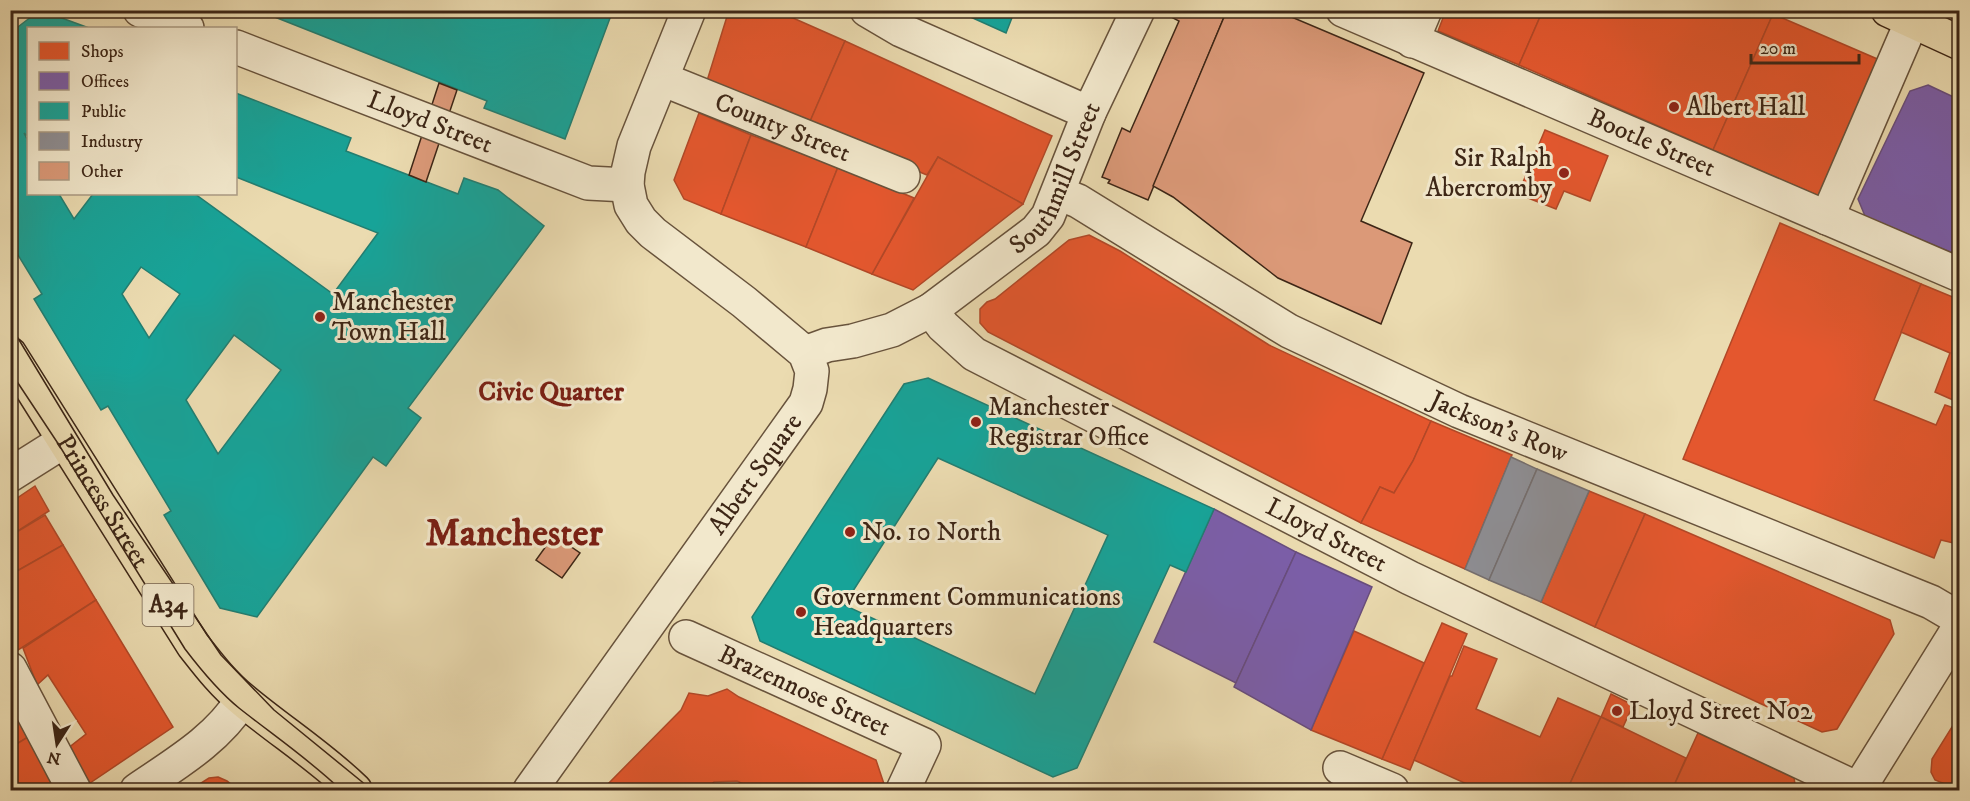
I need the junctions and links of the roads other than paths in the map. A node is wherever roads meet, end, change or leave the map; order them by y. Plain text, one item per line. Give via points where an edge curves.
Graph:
1 (141, 10) edge
2 (689, 10) edge
3 (867, 10) edge
4 (1138, 10) edge
5 (1343, 10) edge
6 (1425, 10) edge
7 (1900, 16) edge
8 (184, 27) edge
9 (1412, 41) junction
10 (1959, 43) edge
11 (237, 47) edge
12 (662, 79) junction
13 (1089, 113) junction
14 (903, 176) dead end
15 (627, 185) junction
16 (1058, 193) junction
17 (1827, 218) junction
18 (1959, 275) edge
19 (931, 310) junction
20 (806, 353) junction
21 (10, 354) edge
22 (64, 441) junction
23 (10, 475) edge
24 (1959, 619) edge
25 (1959, 626) edge
26 (686, 637) dead end
27 (10, 669) edge
28 (242, 700) junction
29 (1340, 768) dead end
30 (74, 790) edge
31 (137, 790) edge
32 (355, 790) edge
33 (530, 790) edge
34 (903, 790) edge
35 (1392, 790) edge
36 (1859, 790) edge

1 - 8 street
2 - 12 street
3 - 13 street via 901,30
4 - 13 street, Southmill Street
5 - 9 street, Bootle Street
6 - 9 street
7 - 10 main road
7 - 17 street
9 - 17 street, Bootle Street
11 - 15 street, Lloyd Street via 588,183
12 - 14 street, County Street
12 - 15 street via 633,146
13 - 16 street, Southmill Street
15 - 20 street via 631,205 653,233
16 - 19 street, Southmill Street via 1036,231
16 - 24 street, Jackson's Row via 1078,201 1299,336 1459,411 1931,602
17 - 18 street, Bootle Street
19 - 20 street via 892,330
19 - 36 street, Lloyd Street via 974,354 1410,578
20 - 33 street, Albert Square via 812,371 806,403
21 - 22 main road, Princess Street / A34
22 - 23 street
22 - 28 main road, Princess Street / A34 via 193,645
25 - 36 street
26 - 34 street, Brazennose Street via 924,745
27 - 30 street
28 - 31 street via 204,744
28 - 32 main road, Princess Street / A34 via 321,759
29 - 35 street

